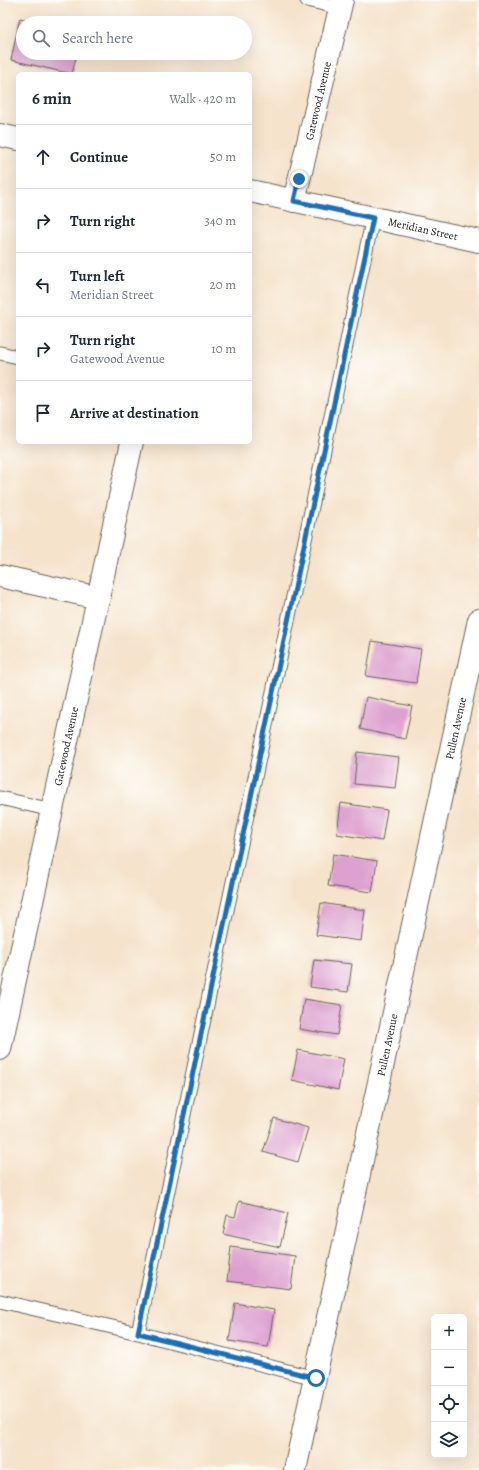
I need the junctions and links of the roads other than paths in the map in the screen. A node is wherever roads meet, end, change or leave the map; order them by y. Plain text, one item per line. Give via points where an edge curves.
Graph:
1 (307, 0) edge
2 (341, 4) edge
3 (0, 135) edge
4 (16, 139) edge
5 (252, 191) edge
6 (294, 201) junction
7 (373, 218) junction
8 (479, 240) edge
9 (0, 353) edge
10 (16, 357) edge
11 (132, 444) edge
12 (0, 576) edge
13 (98, 598) junction
14 (479, 620) edge
15 (0, 798) edge
16 (52, 810) junction
17 (4, 1010) edge
18 (0, 1049) edge
19 (0, 1301) edge
20 (138, 1333) junction
21 (316, 1378) junction
22 (296, 1470) edge

1 - 2 lane
2 - 6 street, Gatewood Avenue
3 - 4 street
5 - 6 street, Meridian Street
6 - 7 street, Meridian Street
7 - 8 street, Meridian Street
7 - 20 lane
9 - 10 lane
11 - 13 street, Gatewood Avenue
12 - 13 street
13 - 16 street, Gatewood Avenue
14 - 21 street, Pullen Avenue
15 - 16 lane
16 - 17 street, Gatewood Avenue
17 - 18 street, Gatewood Avenue
19 - 20 lane
20 - 21 lane
21 - 22 street, Pullen Avenue

